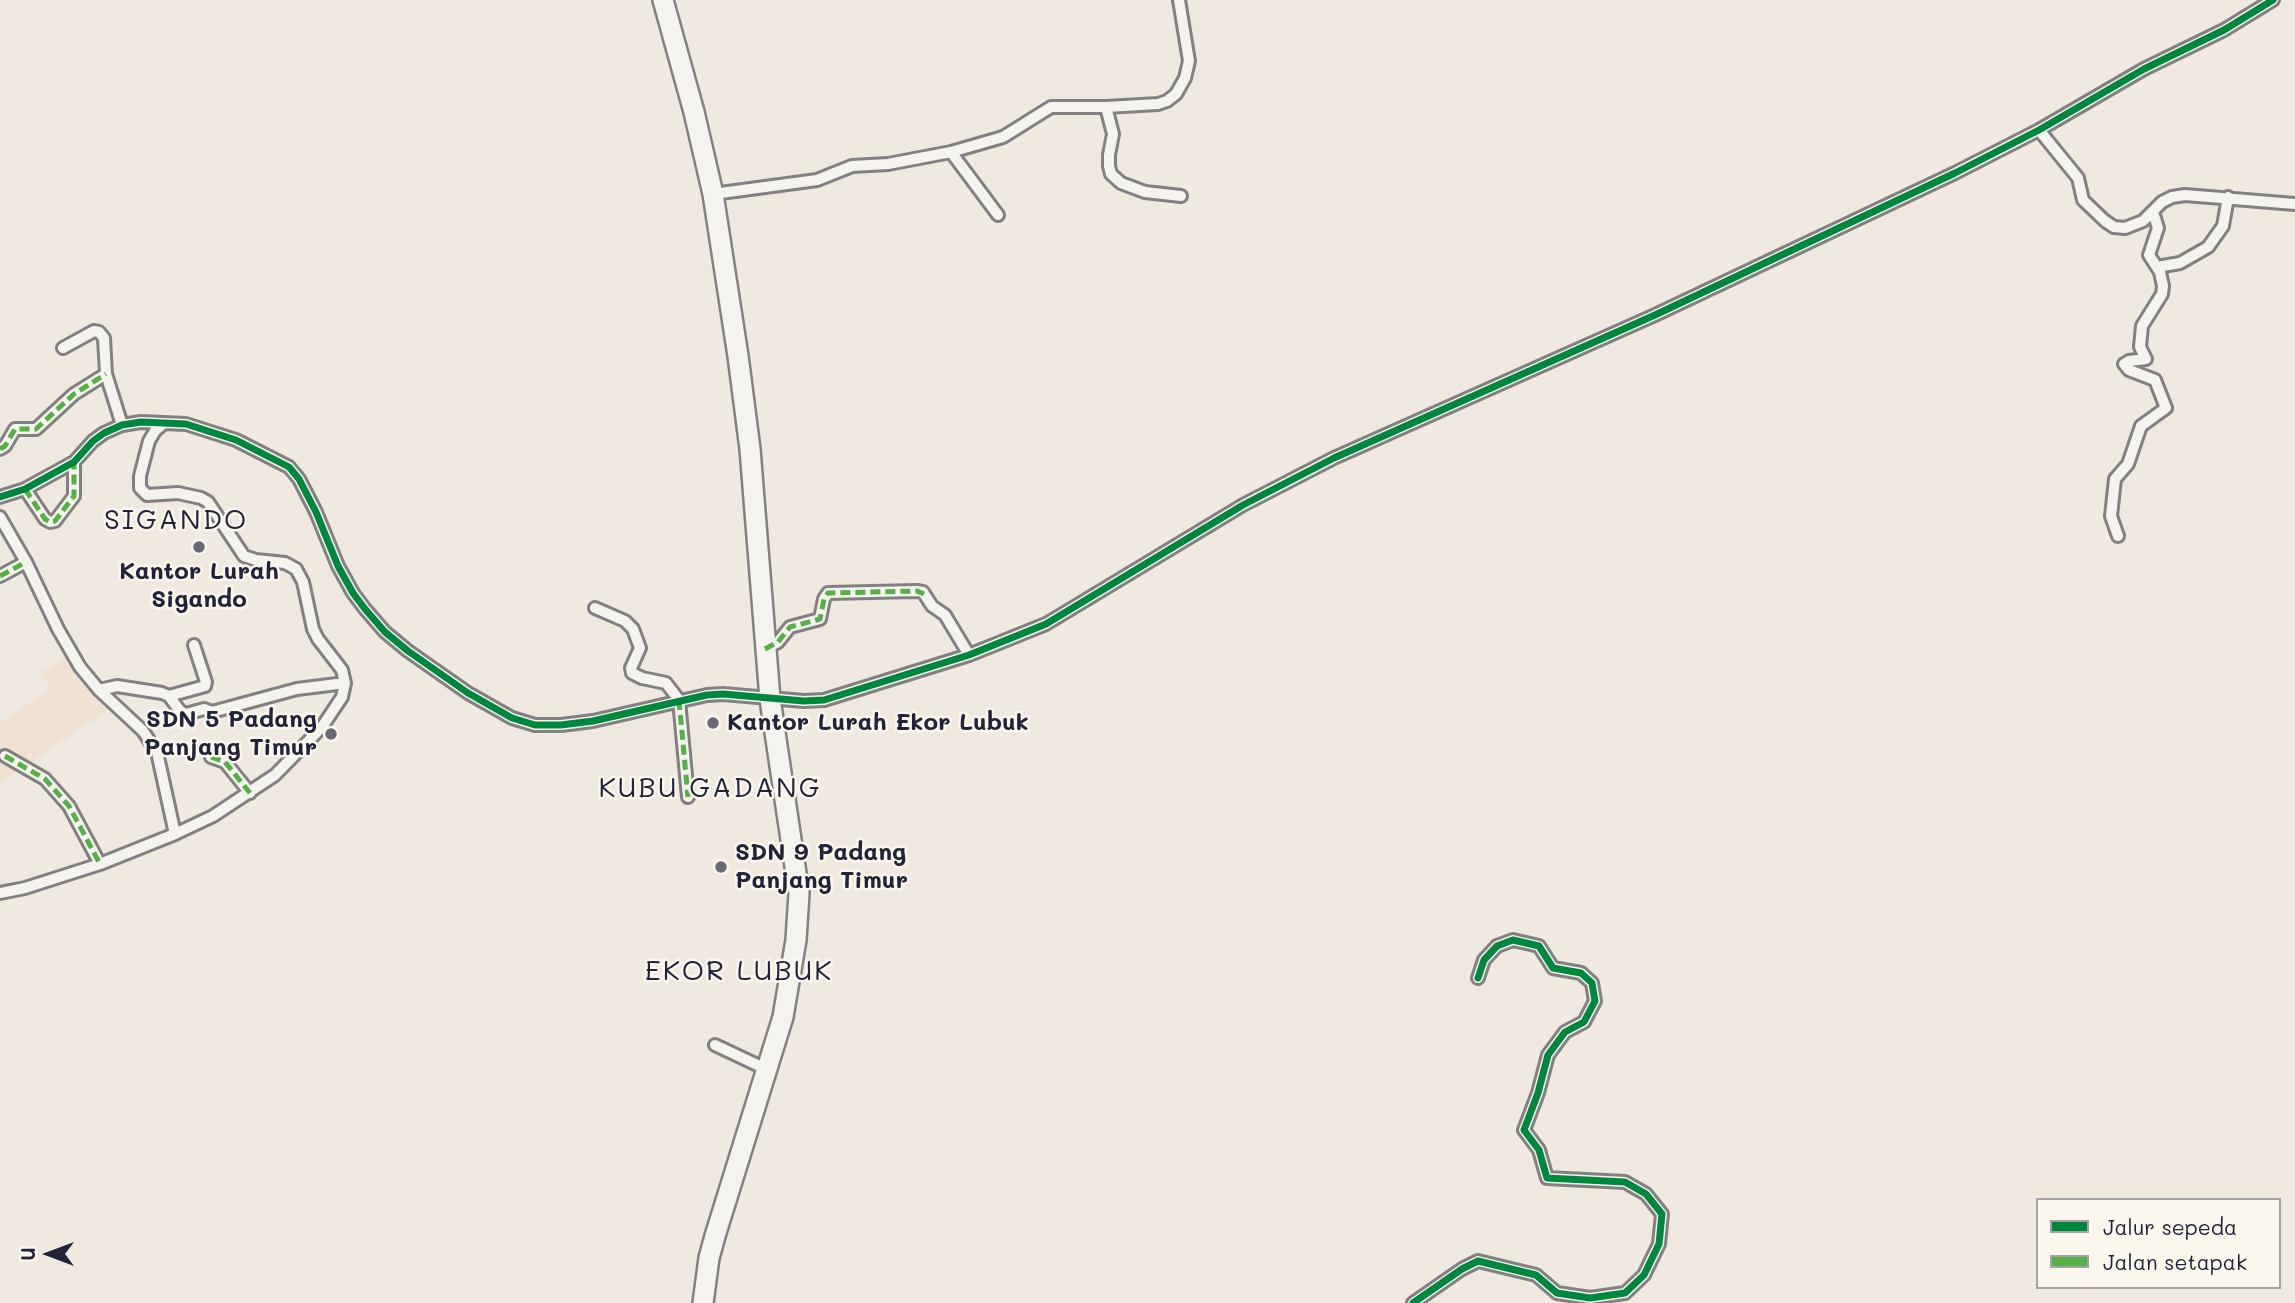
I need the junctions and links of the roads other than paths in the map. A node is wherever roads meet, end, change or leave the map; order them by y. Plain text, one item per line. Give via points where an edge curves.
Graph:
1 (663, 0) edge
2 (1179, 0) edge
3 (2273, 0) edge
4 (1106, 107) junction
5 (2039, 130) junction
6 (951, 152) junction
7 (713, 194) junction
8 (1181, 196) dead end
9 (2228, 197) junction
10 (2295, 204) edge
11 (2153, 212) junction
12 (998, 215) dead end
13 (2157, 267) junction
14 (63, 348) dead end
15 (106, 374) junction
16 (163, 424) junction
17 (122, 425) junction
18 (0, 449) edge
19 (74, 462) junction
20 (25, 489) junction
21 (0, 497) edge
22 (0, 517) edge
23 (2118, 536) dead end
24 (26, 562) junction
25 (0, 576) edge
26 (594, 608) dead end
27 (194, 645) dead end
28 (765, 649) junction
29 (969, 655) junction
30 (345, 683) junction
31 (99, 690) junction
32 (169, 696) junction
33 (770, 699) junction
34 (679, 700) junction
35 (5, 756) dead end
36 (211, 757) dead end
37 (250, 793) junction
38 (688, 797) dead end
39 (175, 834) junction
40 (100, 864) junction
41 (0, 893) edge
42 (1478, 978) dead end
43 (715, 1045) dead end
44 (768, 1070) junction
45 (703, 1303) edge
46 (1413, 1303) edge

1 - 7 highway
2 - 4 street via 1189,61 1175,94 1158,104
3 - 5 street
4 - 6 street via 1051,107 997,139
4 - 8 street via 1113,134 1111,174 1145,192
5 - 11 street via 2078,178 2081,197 2105,221 2125,228
5 - 29 street via 1668,309 1334,458 1243,505 1046,624
6 - 7 street via 852,166 817,180
6 - 12 street
7 - 28 highway via 750,449
9 - 10 street
9 - 11 street via 2172,197
9 - 13 street via 2223,226 2208,247 2180,263
11 - 13 street via 2158,228 2149,255
13 - 23 street via 2162,293 2139,338 2146,359 2124,364 2155,380 2166,408 2141,426 2128,464 2115,479 2111,516
14 - 15 street via 99,332 106,347
15 - 17 street
15 - 18 street via 74,394 36,429 15,429
16 - 17 street
16 - 30 street via 149,441 140,488 147,495 201,498 244,556 296,569 313,629 342,670
16 - 34 street via 186,424 236,440 289,467 310,501 338,566 371,617 408,651 512,718 535,725 561,725
17 - 19 street via 93,441
19 - 20 street
19 - 20 street via 74,496 55,521 45,519
20 - 21 street
22 - 24 street
24 - 25 street
24 - 31 street via 58,629
26 - 34 street via 633,629 640,649 632,673 666,683
27 - 32 street via 205,686
28 - 29 street via 790,627 820,619 828,593 918,591 945,615
28 - 33 highway
29 - 33 street via 824,700
30 - 32 street via 297,689 212,712 182,713
30 - 37 street via 342,697 322,727 275,775
31 - 32 street via 117,686
31 - 39 street via 143,731 157,752
33 - 34 street via 723,694
33 - 44 highway via 799,893 785,1004
34 - 38 street
35 - 40 street via 38,774 69,806
36 - 37 street via 225,762
37 - 39 street
39 - 40 street
40 - 41 street
42 - 46 street via 1484,960 1497,946 1513,940 1539,946 1553,968 1581,972 1592,983 1595,1001 1584,1022 1565,1032 1548,1055 1524,1130 1539,1150 1547,1178 1625,1182 1646,1194 1662,1214 1659,1244 1644,1275 1625,1293 1590,1298 1557,1293 1536,1275 1478,1262
43 - 44 street
44 - 45 highway via 709,1258

